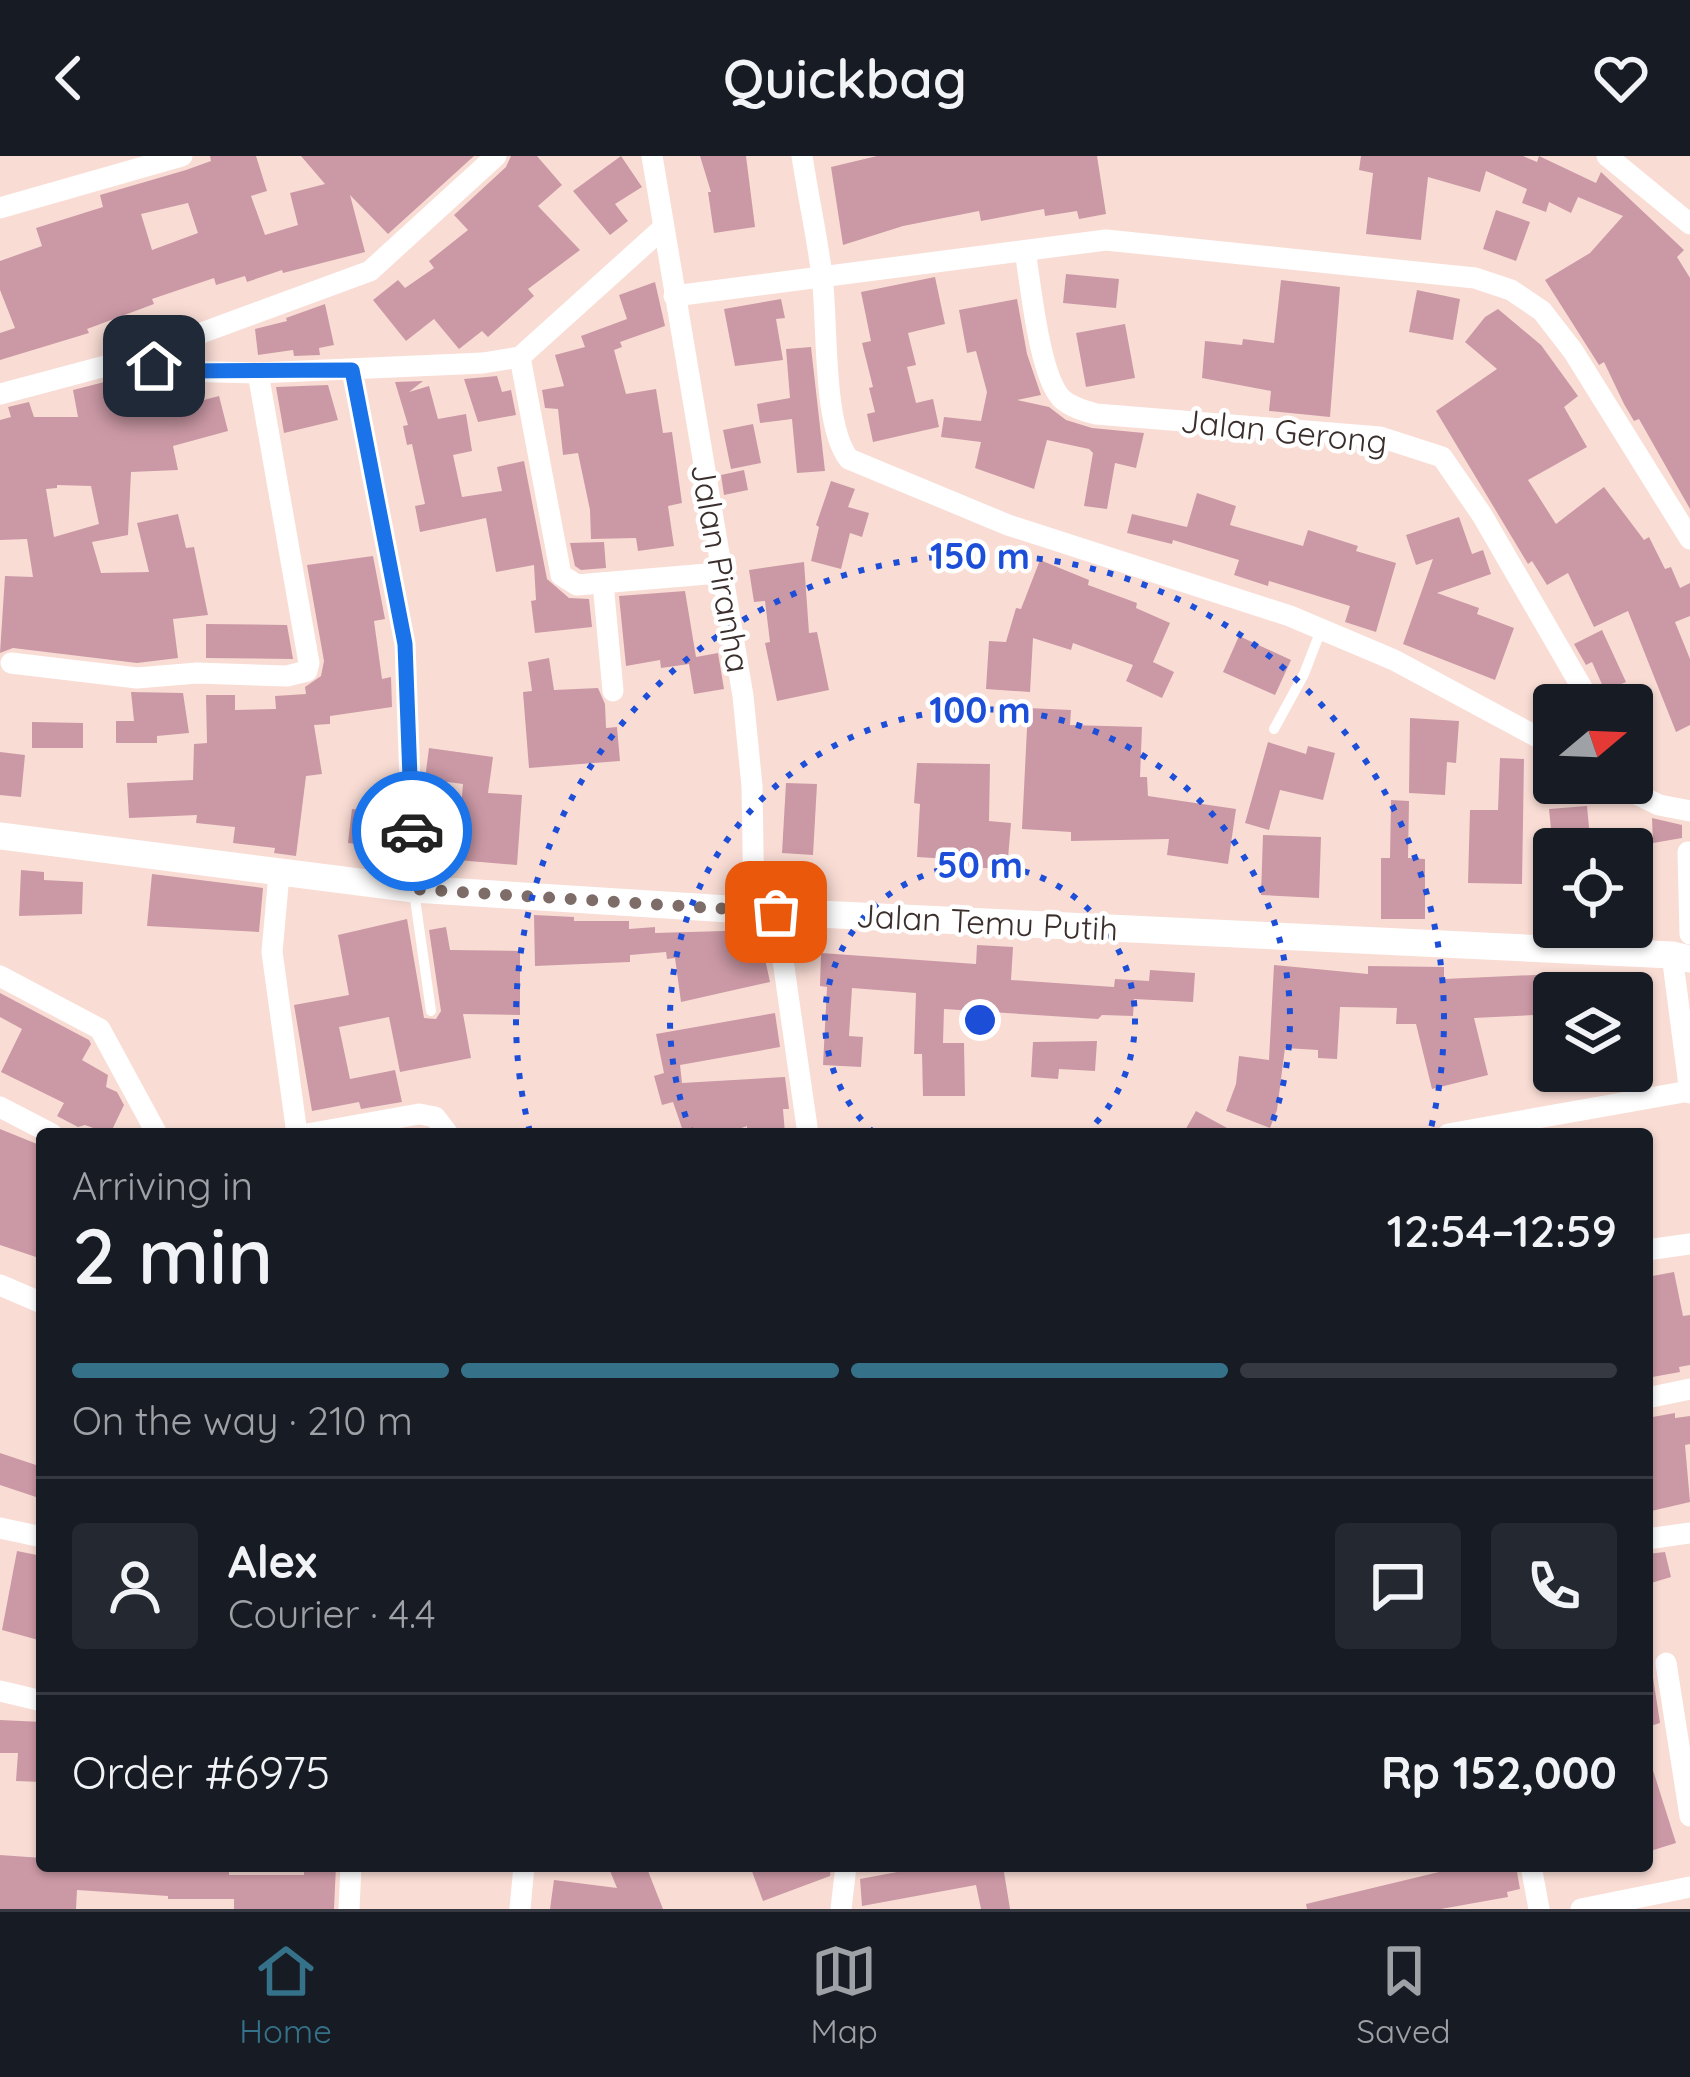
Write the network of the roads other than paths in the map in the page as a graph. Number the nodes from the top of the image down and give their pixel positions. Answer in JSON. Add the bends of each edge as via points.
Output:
{"nodes":[{"id":1,"x":182,"y":156,"type":"edge"},
{"id":2,"x":496,"y":156,"type":"edge"},
{"id":3,"x":652,"y":156,"type":"edge"},
{"id":4,"x":802,"y":156,"type":"edge"},
{"id":5,"x":1607,"y":156,"type":"edge"},
{"id":6,"x":125,"y":164,"type":"edge"},
{"id":7,"x":0,"y":184,"type":"edge"},
{"id":8,"x":3,"y":207,"type":"edge"},
{"id":9,"x":1690,"y":224,"type":"edge"},
{"id":10,"x":663,"y":228,"type":"junction"},
{"id":11,"x":1024,"y":251,"type":"junction"},
{"id":12,"x":822,"y":279,"type":"junction"},
{"id":13,"x":674,"y":296,"type":"junction"},
{"id":14,"x":520,"y":357,"type":"junction"},
{"id":15,"x":128,"y":360,"type":"junction"},
{"id":16,"x":352,"y":370,"type":"junction"},
{"id":17,"x":258,"y":373,"type":"junction"},
{"id":18,"x":0,"y":394,"type":"edge"},
{"id":19,"x":1690,"y":539,"type":"edge"},
{"id":20,"x":719,"y":573,"type":"junction"},
{"id":21,"x":603,"y":583,"type":"junction"},
{"id":22,"x":1321,"y":630,"type":"junction"},
{"id":23,"x":11,"y":663,"type":"dead end"},
{"id":24,"x":1580,"y":684,"type":"edge"},
{"id":25,"x":613,"y":691,"type":"dead end"},
{"id":26,"x":1274,"y":729,"type":"dead end"},
{"id":27,"x":1533,"y":735,"type":"edge"},
{"id":28,"x":1653,"y":803,"type":"edge"},
{"id":29,"x":1690,"y":811,"type":"edge"},
{"id":30,"x":0,"y":836,"type":"edge"},
{"id":31,"x":1688,"y":852,"type":"edge"},
{"id":32,"x":279,"y":874,"type":"junction"},
{"id":33,"x":413,"y":889,"type":"junction"},
{"id":34,"x":765,"y":911,"type":"junction"},
{"id":35,"x":1684,"y":949,"type":"edge"},
{"id":36,"x":0,"y":976,"type":"edge"},
{"id":37,"x":431,"y":1011,"type":"dead end"},
{"id":38,"x":1690,"y":1092,"type":"edge"},
{"id":39,"x":0,"y":1107,"type":"edge"},
{"id":40,"x":40,"y":1128,"type":"edge"},
{"id":41,"x":154,"y":1128,"type":"edge"},
{"id":42,"x":296,"y":1128,"type":"edge"},
{"id":43,"x":340,"y":1128,"type":"edge"},
{"id":44,"x":443,"y":1128,"type":"edge"},
{"id":45,"x":807,"y":1128,"type":"edge"},
{"id":46,"x":1483,"y":1128,"type":"edge"},
{"id":47,"x":1690,"y":1244,"type":"edge"},
{"id":48,"x":1653,"y":1249,"type":"edge"},
{"id":49,"x":0,"y":1285,"type":"edge"},
{"id":50,"x":36,"y":1300,"type":"edge"},
{"id":51,"x":1690,"y":1389,"type":"edge"},
{"id":52,"x":1653,"y":1397,"type":"edge"},
{"id":53,"x":0,"y":1528,"type":"edge"},
{"id":54,"x":1690,"y":1533,"type":"edge"},
{"id":55,"x":36,"y":1536,"type":"edge"},
{"id":56,"x":1653,"y":1538,"type":"edge"},
{"id":57,"x":1666,"y":1663,"type":"dead end"},
{"id":58,"x":0,"y":1691,"type":"edge"},
{"id":59,"x":36,"y":1700,"type":"edge"},
{"id":60,"x":1690,"y":1816,"type":"edge"},
{"id":61,"x":351,"y":1872,"type":"edge"},
{"id":62,"x":523,"y":1872,"type":"edge"},
{"id":63,"x":845,"y":1872,"type":"edge"},
{"id":64,"x":1532,"y":1872,"type":"edge"},
{"id":65,"x":1690,"y":1887,"type":"edge"},
{"id":66,"x":349,"y":1909,"type":"edge"},
{"id":67,"x":520,"y":1909,"type":"edge"},
{"id":68,"x":841,"y":1909,"type":"edge"},
{"id":69,"x":1539,"y":1909,"type":"edge"},
{"id":70,"x":1581,"y":1909,"type":"edge"}],
"edges":[{"from":1,"to":6,"type":"street"},
{"from":2,"to":15,"type":"street","via":[[370,271]]},
{"from":3,"to":10,"type":"street","name":"Jalan Piranha"},
{"from":4,"to":12,"type":"street"},
{"from":5,"to":9,"type":"street"},
{"from":6,"to":8,"type":"street"},
{"from":7,"to":8,"type":"street"},
{"from":10,"to":13,"type":"street","name":"Jalan Piranha"},
{"from":10,"to":14,"type":"street"},
{"from":11,"to":12,"type":"street"},
{"from":11,"to":19,"type":"street","via":[[1106,240],[1431,272],[1511,290],[1574,351]]},
{"from":11,"to":24,"type":"street","name":"Jalan Gerong","via":[[1043,357],[1061,398],[1078,409],[1380,437],[1442,457]]},
{"from":12,"to":13,"type":"street"},
{"from":12,"to":22,"type":"street","via":[[838,446],[848,459],[1007,525]]},
{"from":13,"to":20,"type":"street","name":"Jalan Piranha"},
{"from":14,"to":16,"type":"street"},
{"from":14,"to":21,"type":"street","via":[[556,562],[568,582]]},
{"from":15,"to":17,"type":"street"},
{"from":15,"to":18,"type":"street"},
{"from":16,"to":17,"type":"street"},
{"from":16,"to":33,"type":"street","via":[[405,644]]},
{"from":17,"to":23,"type":"street","via":[[307,671],[137,678]]},
{"from":20,"to":21,"type":"street"},
{"from":20,"to":34,"type":"street","name":"Jalan Piranha","via":[[746,719]]},
{"from":21,"to":25,"type":"street"},
{"from":22,"to":26,"type":"lane"},
{"from":22,"to":27,"type":"street"},
{"from":28,"to":29,"type":"street"},
{"from":30,"to":32,"type":"street","name":"Jalan Temu Putih"},
{"from":31,"to":35,"type":"street"},
{"from":32,"to":33,"type":"street","name":"Jalan Temu Putih"},
{"from":32,"to":42,"type":"street","via":[[272,952]]},
{"from":33,"to":34,"type":"street","name":"Jalan Temu Putih"},
{"from":33,"to":37,"type":"lane"},
{"from":34,"to":35,"type":"street","name":"Jalan Temu Putih"},
{"from":34,"to":45,"type":"street","name":"Jalan Piranha"},
{"from":35,"to":38,"type":"street"},
{"from":36,"to":41,"type":"street","via":[[100,1029]]},
{"from":38,"to":46,"type":"street"},
{"from":39,"to":40,"type":"street"},
{"from":43,"to":44,"type":"street","via":[[418,1114]]},
{"from":47,"to":48,"type":"street"},
{"from":49,"to":50,"type":"street"},
{"from":51,"to":52,"type":"street"},
{"from":53,"to":55,"type":"street"},
{"from":54,"to":56,"type":"street"},
{"from":57,"to":60,"type":"street"},
{"from":58,"to":59,"type":"street"},
{"from":61,"to":66,"type":"street"},
{"from":62,"to":67,"type":"street"},
{"from":63,"to":68,"type":"street"},
{"from":64,"to":69,"type":"street"},
{"from":65,"to":70,"type":"street"}]}
